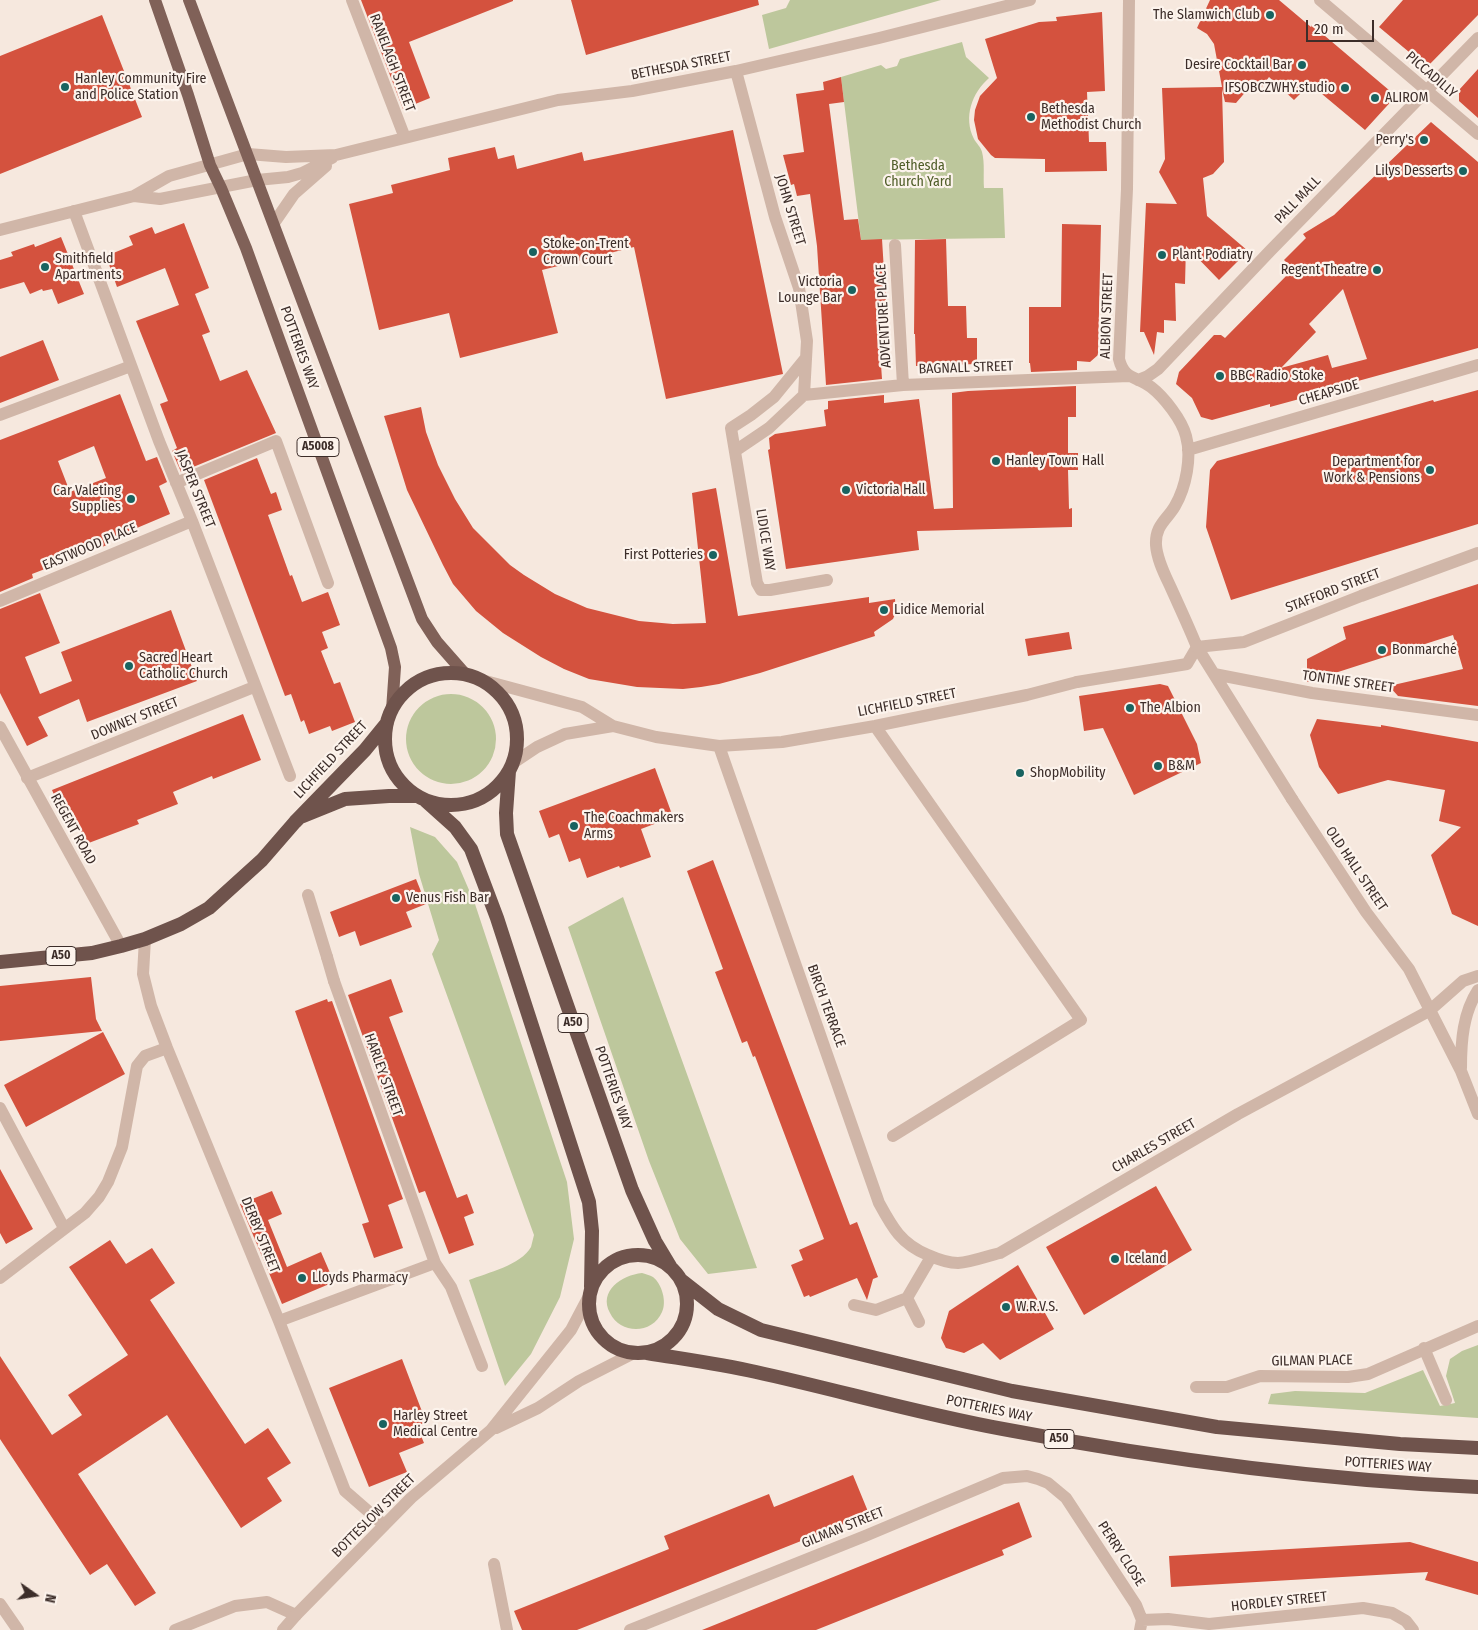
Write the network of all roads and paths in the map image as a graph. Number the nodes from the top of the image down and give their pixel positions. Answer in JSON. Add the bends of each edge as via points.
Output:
{"nodes":[{"id":1,"x":155,"y":0,"type":"edge"},
{"id":2,"x":189,"y":0,"type":"edge"},
{"id":3,"x":352,"y":0,"type":"edge"},
{"id":4,"x":1030,"y":0,"type":"edge"},
{"id":5,"x":1129,"y":0,"type":"edge"},
{"id":6,"x":1320,"y":0,"type":"edge"},
{"id":7,"x":1478,"y":38,"type":"edge"},
{"id":8,"x":736,"y":71,"type":"junction"},
{"id":9,"x":1426,"y":91,"type":"junction"},
{"id":10,"x":1478,"y":134,"type":"edge"},
{"id":11,"x":405,"y":138,"type":"junction"},
{"id":12,"x":248,"y":154,"type":"junction"},
{"id":13,"x":336,"y":155,"type":"junction"},
{"id":14,"x":210,"y":165,"type":"junction"},
{"id":15,"x":257,"y":180,"type":"junction"},
{"id":16,"x":221,"y":188,"type":"junction"},
{"id":17,"x":134,"y":196,"type":"junction"},
{"id":18,"x":74,"y":212,"type":"junction"},
{"id":19,"x":274,"y":222,"type":"junction"},
{"id":20,"x":0,"y":230,"type":"edge"},
{"id":21,"x":895,"y":244,"type":"dead end"},
{"id":22,"x":805,"y":360,"type":"junction"},
{"id":23,"x":131,"y":366,"type":"junction"},
{"id":24,"x":1478,"y":366,"type":"edge"},
{"id":25,"x":1134,"y":378,"type":"junction"},
{"id":26,"x":903,"y":385,"type":"junction"},
{"id":27,"x":804,"y":395,"type":"junction"},
{"id":28,"x":0,"y":415,"type":"edge"},
{"id":29,"x":1188,"y":450,"type":"junction"},
{"id":30,"x":735,"y":452,"type":"junction"},
{"id":31,"x":176,"y":483,"type":"junction"},
{"id":32,"x":192,"y":521,"type":"junction"},
{"id":33,"x":1478,"y":553,"type":"edge"},
{"id":34,"x":827,"y":580,"type":"dead end"},
{"id":35,"x":328,"y":583,"type":"dead end"},
{"id":36,"x":0,"y":601,"type":"edge"},
{"id":37,"x":1198,"y":647,"type":"junction"},
{"id":38,"x":1214,"y":674,"type":"junction"},
{"id":39,"x":472,"y":677,"type":"junction"},
{"id":40,"x":254,"y":687,"type":"junction"},
{"id":41,"x":1478,"y":715,"type":"edge"},
{"id":42,"x":390,"y":717,"type":"junction"},
{"id":43,"x":612,"y":726,"type":"junction"},
{"id":44,"x":875,"y":726,"type":"junction"},
{"id":45,"x":0,"y":727,"type":"edge"},
{"id":46,"x":719,"y":746,"type":"junction"},
{"id":47,"x":511,"y":767,"type":"junction"},
{"id":48,"x":290,"y":776,"type":"dead end"},
{"id":49,"x":27,"y":778,"type":"junction"},
{"id":50,"x":421,"y":798,"type":"junction"},
{"id":51,"x":299,"y":818,"type":"junction"},
{"id":52,"x":308,"y":895,"type":"dead end"},
{"id":53,"x":145,"y":939,"type":"junction"},
{"id":54,"x":121,"y":946,"type":"junction"},
{"id":55,"x":0,"y":962,"type":"edge"},
{"id":56,"x":1478,"y":976,"type":"edge"},
{"id":57,"x":1478,"y":990,"type":"edge"},
{"id":58,"x":1429,"y":1011,"type":"junction"},
{"id":59,"x":167,"y":1048,"type":"junction"},
{"id":60,"x":1461,"y":1071,"type":"junction"},
{"id":61,"x":0,"y":1108,"type":"edge"},
{"id":62,"x":1478,"y":1114,"type":"edge"},
{"id":63,"x":894,"y":1136,"type":"dead end"},
{"id":64,"x":64,"y":1228,"type":"junction"},
{"id":65,"x":931,"y":1257,"type":"junction"},
{"id":66,"x":435,"y":1263,"type":"junction"},
{"id":67,"x":670,"y":1266,"type":"junction"},
{"id":68,"x":0,"y":1278,"type":"edge"},
{"id":69,"x":681,"y":1280,"type":"junction"},
{"id":70,"x":590,"y":1290,"type":"junction"},
{"id":71,"x":907,"y":1298,"type":"junction"},
{"id":72,"x":854,"y":1305,"type":"dead end"},
{"id":73,"x":278,"y":1321,"type":"junction"},
{"id":74,"x":919,"y":1322,"type":"dead end"},
{"id":75,"x":1478,"y":1326,"type":"edge"},
{"id":76,"x":1424,"y":1348,"type":"junction"},
{"id":77,"x":641,"y":1353,"type":"junction"},
{"id":78,"x":482,"y":1366,"type":"dead end"},
{"id":79,"x":1196,"y":1387,"type":"dead end"},
{"id":80,"x":1446,"y":1400,"type":"dead end"},
{"id":81,"x":491,"y":1430,"type":"junction"},
{"id":82,"x":1478,"y":1448,"type":"edge"},
{"id":83,"x":1478,"y":1487,"type":"edge"},
{"id":84,"x":1066,"y":1498,"type":"joint"},
{"id":85,"x":384,"y":1525,"type":"junction"},
{"id":86,"x":494,"y":1564,"type":"dead end"},
{"id":87,"x":0,"y":1604,"type":"edge"},
{"id":88,"x":296,"y":1615,"type":"junction"},
{"id":89,"x":1141,"y":1625,"type":"edge"},
{"id":90,"x":18,"y":1630,"type":"edge"},
{"id":91,"x":175,"y":1630,"type":"edge"},
{"id":92,"x":283,"y":1630,"type":"edge"},
{"id":93,"x":507,"y":1630,"type":"edge"},
{"id":94,"x":630,"y":1630,"type":"edge"},
{"id":95,"x":1413,"y":1630,"type":"edge"}],
"edges":[{"from":1,"to":14,"type":"main road","name":"POTTERIES WAY","number":"A5008"},
{"from":2,"to":12,"type":"main road","name":"POTTERIES WAY","number":"A5008"},
{"from":3,"to":11,"type":"street","name":"RANELAGH STREET"},
{"from":4,"to":8,"type":"street","name":"BETHESDA STREET"},
{"from":5,"to":25,"type":"street","name":"ALBION STREET","via":[[1128,189],[1119,359],[1121,368]]},
{"from":6,"to":9,"type":"street","name":"PICCADILLY"},
{"from":7,"to":9,"type":"street","name":"PALL MALL"},
{"from":8,"to":11,"type":"street","name":"BETHESDA STREET","via":[[632,91],[558,100]]},
{"from":8,"to":22,"type":"street","name":"JOHN STREET","via":[[775,217],[799,288],[807,342]]},
{"from":9,"to":10,"type":"street","name":"PICCADILLY"},
{"from":9,"to":25,"type":"street","name":"PALL MALL","via":[[1158,369],[1148,376]]},
{"from":11,"to":13,"type":"street","name":"BETHESDA STREET"},
{"from":12,"to":13,"type":"street","name":"BETHESDA STREET","via":[[286,157]]},
{"from":12,"to":14,"type":"street"},
{"from":12,"to":15,"type":"main road","name":"POTTERIES WAY","number":"A5008"},
{"from":13,"to":15,"type":"street","name":"BETHESDA STREET","via":[[302,173]]},
{"from":13,"to":19,"type":"street","name":"BETHESDA STREET","via":[[294,194]]},
{"from":14,"to":16,"type":"main road","name":"POTTERIES WAY","number":"A5008"},
{"from":14,"to":17,"type":"street","via":[[169,176]]},
{"from":15,"to":16,"type":"street","name":"BETHESDA STREET"},
{"from":15,"to":19,"type":"main road","name":"POTTERIES WAY","number":"A5008"},
{"from":16,"to":17,"type":"street","name":"BETHESDA STREET","via":[[160,199]]},
{"from":16,"to":42,"type":"main road","name":"POTTERIES WAY","number":"A5008","via":[[391,648],[395,668]]},
{"from":17,"to":18,"type":"street"},
{"from":18,"to":20,"type":"street"},
{"from":18,"to":23,"type":"street","name":"JASPER STREET"},
{"from":19,"to":39,"type":"main road","name":"POTTERIES WAY","number":"A5008","via":[[422,619],[437,642]]},
{"from":21,"to":26,"type":"street","name":"ADVENTURE PLACE"},
{"from":22,"to":27,"type":"street","name":"JOHN STREET"},
{"from":22,"to":30,"type":"street","name":"LIDICE WAY","via":[[774,397],[731,428]]},
{"from":23,"to":28,"type":"street"},
{"from":23,"to":31,"type":"street","name":"JASPER STREET"},
{"from":24,"to":29,"type":"street","name":"CHEAPSIDE"},
{"from":25,"to":26,"type":"street","name":"BAGNALL STREET"},
{"from":25,"to":29,"type":"street","via":[[1164,398],[1186,435]]},
{"from":26,"to":27,"type":"street","name":"BAGNALL STREET"},
{"from":27,"to":30,"type":"street","via":[[769,428]]},
{"from":29,"to":37,"type":"street","via":[[1182,493],[1163,520],[1156,545],[1160,562]]},
{"from":30,"to":34,"type":"street","name":"LIDICE WAY","via":[[757,583],[761,590]]},
{"from":31,"to":32,"type":"street","name":"JASPER STREET"},
{"from":31,"to":35,"type":"street","via":[[276,441]]},
{"from":32,"to":36,"type":"street","name":"EASTWOOD PLACE"},
{"from":32,"to":40,"type":"street","name":"JASPER STREET"},
{"from":33,"to":37,"type":"street","name":"STAFFORD STREET","via":[[1244,642]]},
{"from":37,"to":38,"type":"street","name":"OLD HALL STREET"},
{"from":37,"to":44,"type":"street","name":"LICHFIELD STREET","via":[[1187,664],[1077,682]]},
{"from":38,"to":41,"type":"street","name":"TONTINE STREET","via":[[1312,692]]},
{"from":38,"to":58,"type":"street","name":"OLD HALL STREET","via":[[1366,912],[1409,970]]},
{"from":39,"to":42,"type":"highway","via":[[441,674],[424,679],[403,694]]},
{"from":39,"to":43,"type":"street","name":"LICHFIELD STREET","via":[[582,707]]},
{"from":39,"to":47,"type":"highway","via":[[499,693],[512,715],[518,737]]},
{"from":40,"to":48,"type":"street","name":"JASPER STREET"},
{"from":40,"to":49,"type":"street","name":"DOWNEY STREET"},
{"from":42,"to":50,"type":"highway","via":[[385,745],[391,766],[402,784]]},
{"from":42,"to":51,"type":"highway","name":"LICHFIELD STREET","number":"A50","via":[[365,750]]},
{"from":43,"to":46,"type":"street","name":"LICHFIELD STREET","via":[[656,737]]},
{"from":43,"to":47,"type":"street","name":"LICHFIELD STREET","via":[[565,734],[537,747]]},
{"from":44,"to":46,"type":"street","name":"LICHFIELD STREET","via":[[782,742]]},
{"from":44,"to":63,"type":"street","via":[[1081,1020]]},
{"from":45,"to":49,"type":"street","name":"REGENT ROAD"},
{"from":46,"to":65,"type":"street","name":"BIRCH TERRACE","via":[[878,1203],[898,1234],[915,1250]]},
{"from":47,"to":50,"type":"highway","via":[[495,789],[472,802],[450,806]]},
{"from":47,"to":67,"type":"highway","name":"POTTERIES WAY","number":"A50","via":[[507,834],[632,1190],[654,1241]]},
{"from":49,"to":54,"type":"street","name":"REGENT ROAD"},
{"from":50,"to":51,"type":"highway","name":"LICHFIELD STREET","number":"A50","via":[[389,796],[345,800]]},
{"from":50,"to":70,"type":"highway","via":[[456,827],[471,849],[497,918],[589,1202],[592,1230]]},
{"from":51,"to":53,"type":"highway","name":"LICHFIELD STREET","number":"A50","via":[[262,860],[210,908]]},
{"from":52,"to":66,"type":"street","name":"HARLEY STREET","via":[[334,982]]},
{"from":53,"to":54,"type":"highway","name":"LICHFIELD STREET","number":"A50"},
{"from":53,"to":59,"type":"street","name":"DERBY STREET","via":[[143,974]]},
{"from":54,"to":55,"type":"highway","name":"LICHFIELD STREET","number":"A50","via":[[92,953]]},
{"from":56,"to":58,"type":"street","name":"CHARLES STREET","via":[[1464,981]]},
{"from":57,"to":60,"type":"street","via":[[1467,1014],[1461,1040]]},
{"from":58,"to":60,"type":"street","name":"OLD HALL STREET"},
{"from":58,"to":65,"type":"street","name":"CHARLES STREET","via":[[1238,1114],[1000,1253],[959,1263]]},
{"from":59,"to":64,"type":"street","via":[[145,1056],[137,1066],[122,1147],[108,1182],[84,1213]]},
{"from":59,"to":73,"type":"street","name":"DERBY STREET"},
{"from":60,"to":62,"type":"street","name":"OLD HALL STREET"},
{"from":61,"to":64,"type":"street"},
{"from":64,"to":68,"type":"street"},
{"from":65,"to":71,"type":"street"},
{"from":66,"to":73,"type":"street"},
{"from":66,"to":78,"type":"street","name":"HARLEY STREET","via":[[451,1287]]},
{"from":67,"to":69,"type":"highway"},
{"from":67,"to":70,"type":"highway","via":[[655,1258],[636,1255],[620,1258],[600,1272]]},
{"from":69,"to":77,"type":"highway","via":[[686,1294],[684,1324],[663,1347]]},
{"from":69,"to":82,"type":"highway","name":"POTTERIES WAY","via":[[718,1309],[761,1330],[1012,1391],[1217,1428],[1390,1444]]},
{"from":70,"to":77,"type":"highway","via":[[590,1317],[597,1333],[611,1346],[627,1353]]},
{"from":70,"to":81,"type":"street","name":"BOTTESLOW STREET","via":[[571,1330]]},
{"from":71,"to":72,"type":"street","via":[[876,1310]]},
{"from":71,"to":74,"type":"street"},
{"from":73,"to":85,"type":"street","name":"DERBY STREET","via":[[345,1492]]},
{"from":75,"to":76,"type":"street","name":"GILMAN PLACE"},
{"from":76,"to":79,"type":"street","name":"GILMAN PLACE","via":[[1368,1374],[1348,1377],[1260,1376],[1228,1387]]},
{"from":76,"to":80,"type":"street"},
{"from":77,"to":81,"type":"street","name":"BOTTESLOW STREET","via":[[579,1381],[538,1408]]},
{"from":77,"to":83,"type":"highway","name":"POTTERIES WAY","number":"A50","via":[[756,1372],[1002,1429],[1147,1454],[1261,1470],[1394,1483]]},
{"from":81,"to":85,"type":"street","name":"BOTTESLOW STREET"},
{"from":84,"to":89,"type":"street","name":"PERRY CLOSE","via":[[1136,1605]]},
{"from":84,"to":94,"type":"street","name":"GILMAN STREET","via":[[1038,1479],[1002,1478]]},
{"from":85,"to":88,"type":"street","name":"BOTTESLOW STREET"},
{"from":86,"to":93,"type":"street"},
{"from":87,"to":90,"type":"street"},
{"from":88,"to":91,"type":"street","via":[[267,1602],[235,1606]]},
{"from":88,"to":92,"type":"street","name":"BOTTESLOW STREET"},
{"from":89,"to":95,"type":"street","name":"HORDLEY STREET","via":[[1168,1619],[1209,1624],[1363,1608],[1392,1613],[1406,1621]]}]}
